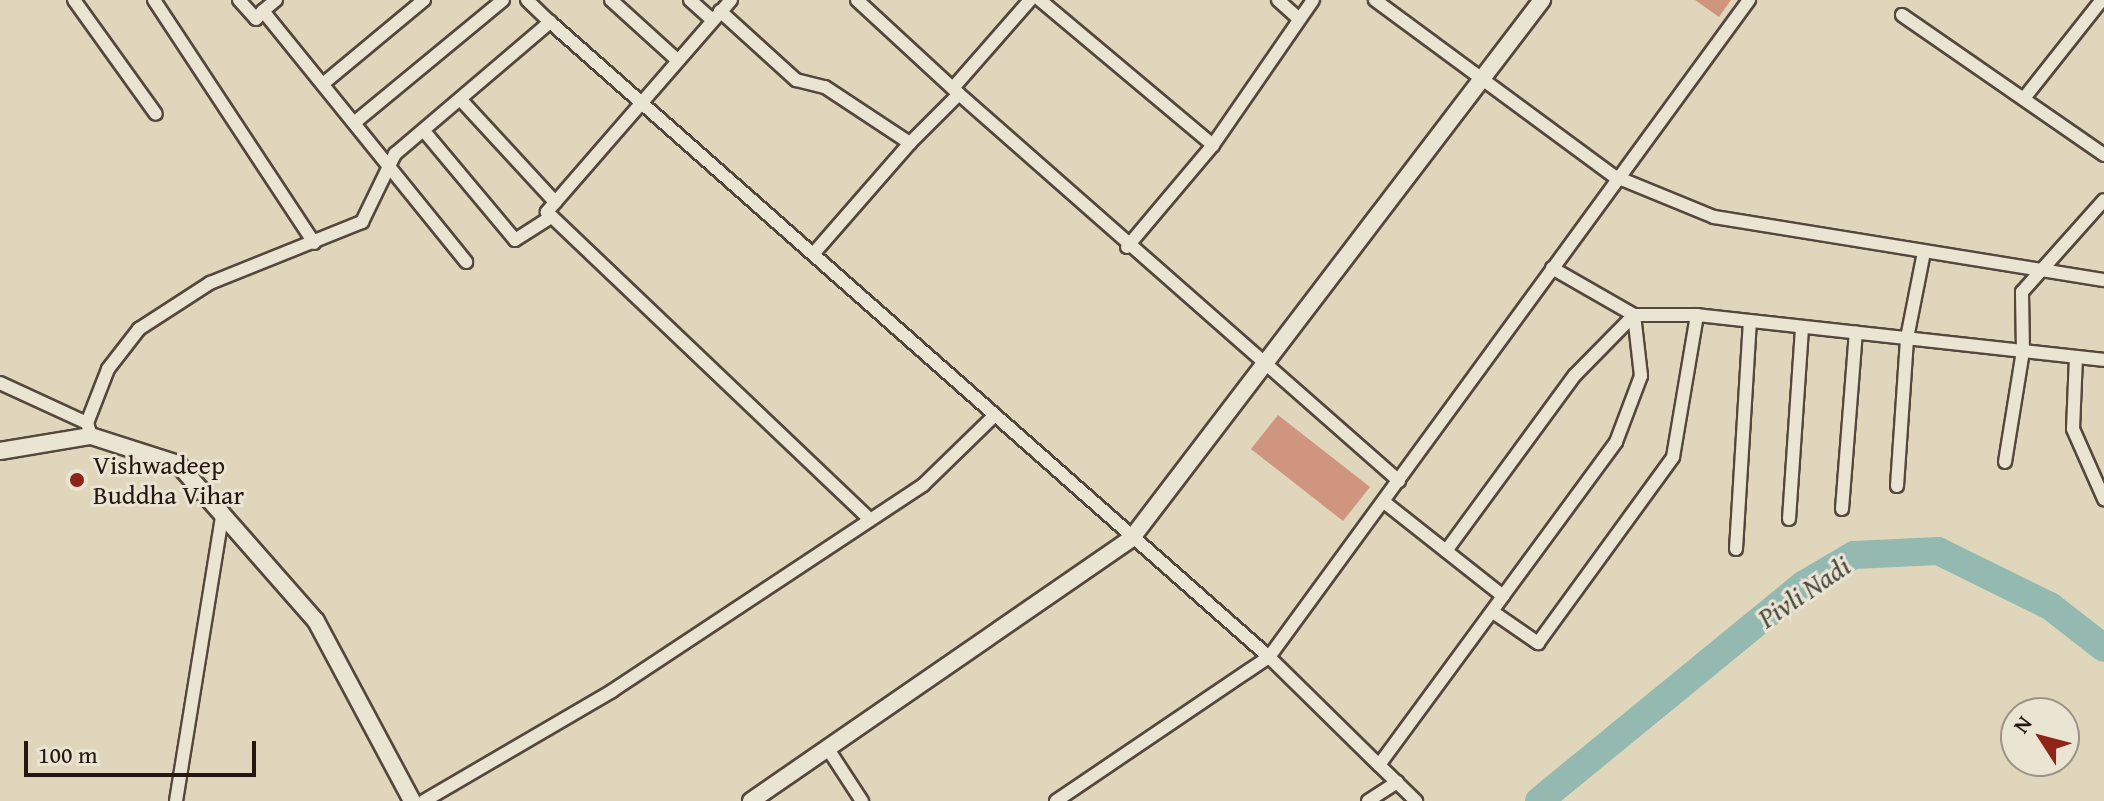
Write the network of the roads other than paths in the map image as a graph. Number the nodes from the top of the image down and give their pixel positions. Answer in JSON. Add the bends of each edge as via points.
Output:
{"nodes":[{"id":1,"x":74,"y":0,"type":"edge"},
{"id":2,"x":154,"y":0,"type":"edge"},
{"id":3,"x":239,"y":0,"type":"edge"},
{"id":4,"x":276,"y":0,"type":"edge"},
{"id":5,"x":424,"y":0,"type":"edge"},
{"id":6,"x":503,"y":0,"type":"edge"},
{"id":7,"x":527,"y":0,"type":"edge"},
{"id":8,"x":611,"y":0,"type":"edge"},
{"id":9,"x":690,"y":0,"type":"edge"},
{"id":10,"x":731,"y":0,"type":"edge"},
{"id":11,"x":857,"y":0,"type":"edge"},
{"id":12,"x":1030,"y":0,"type":"edge"},
{"id":13,"x":1040,"y":0,"type":"edge"},
{"id":14,"x":1278,"y":0,"type":"edge"},
{"id":15,"x":1313,"y":0,"type":"edge"},
{"id":16,"x":1375,"y":0,"type":"edge"},
{"id":17,"x":1542,"y":0,"type":"edge"},
{"id":18,"x":1749,"y":0,"type":"edge"},
{"id":19,"x":2102,"y":0,"type":"edge"},
{"id":20,"x":263,"y":11,"type":"junction"},
{"id":21,"x":716,"y":15,"type":"junction"},
{"id":22,"x":1902,"y":15,"type":"dead end"},
{"id":23,"x":1299,"y":19,"type":"junction"},
{"id":24,"x":550,"y":22,"type":"junction"},
{"id":25,"x":675,"y":58,"type":"junction"},
{"id":26,"x":1483,"y":82,"type":"junction"},
{"id":27,"x":324,"y":83,"type":"junction"},
{"id":28,"x":956,"y":91,"type":"junction"},
{"id":29,"x":2025,"y":97,"type":"junction"},
{"id":30,"x":461,"y":100,"type":"junction"},
{"id":31,"x":638,"y":100,"type":"junction"},
{"id":32,"x":156,"y":114,"type":"dead end"},
{"id":33,"x":354,"y":123,"type":"junction"},
{"id":34,"x":424,"y":131,"type":"junction"},
{"id":35,"x":910,"y":143,"type":"junction"},
{"id":36,"x":1213,"y":145,"type":"junction"},
{"id":37,"x":2104,"y":155,"type":"edge"},
{"id":38,"x":389,"y":163,"type":"junction"},
{"id":39,"x":1614,"y":176,"type":"junction"},
{"id":40,"x":2104,"y":200,"type":"edge"},
{"id":41,"x":555,"y":202,"type":"junction"},
{"id":42,"x":551,"y":217,"type":"junction"},
{"id":43,"x":314,"y":243,"type":"junction"},
{"id":44,"x":1127,"y":247,"type":"junction"},
{"id":45,"x":1924,"y":252,"type":"junction"},
{"id":46,"x":813,"y":254,"type":"junction"},
{"id":47,"x":466,"y":262,"type":"dead end"},
{"id":48,"x":1552,"y":268,"type":"junction"},
{"id":49,"x":2040,"y":271,"type":"junction"},
{"id":50,"x":2104,"y":280,"type":"edge"},
{"id":51,"x":1634,"y":315,"type":"junction"},
{"id":52,"x":1697,"y":315,"type":"junction"},
{"id":53,"x":1750,"y":321,"type":"junction"},
{"id":54,"x":1802,"y":327,"type":"junction"},
{"id":55,"x":1856,"y":333,"type":"junction"},
{"id":56,"x":1907,"y":338,"type":"junction"},
{"id":57,"x":2023,"y":351,"type":"junction"},
{"id":58,"x":2076,"y":357,"type":"junction"},
{"id":59,"x":2104,"y":360,"type":"edge"},
{"id":60,"x":1266,"y":371,"type":"junction"},
{"id":61,"x":0,"y":383,"type":"edge"},
{"id":62,"x":993,"y":417,"type":"junction"},
{"id":63,"x":89,"y":429,"type":"junction"},
{"id":64,"x":0,"y":451,"type":"edge"},
{"id":65,"x":2005,"y":462,"type":"dead end"},
{"id":66,"x":1399,"y":481,"type":"junction"},
{"id":67,"x":1897,"y":486,"type":"dead end"},
{"id":68,"x":2104,"y":499,"type":"edge"},
{"id":69,"x":1384,"y":502,"type":"junction"},
{"id":70,"x":1842,"y":509,"type":"dead end"},
{"id":71,"x":223,"y":512,"type":"junction"},
{"id":72,"x":1789,"y":519,"type":"dead end"},
{"id":73,"x":870,"y":520,"type":"junction"},
{"id":74,"x":1131,"y":539,"type":"junction"},
{"id":75,"x":1736,"y":549,"type":"dead end"},
{"id":76,"x":1446,"y":551,"type":"junction"},
{"id":77,"x":1503,"y":596,"type":"junction"},
{"id":78,"x":1493,"y":612,"type":"junction"},
{"id":79,"x":1269,"y":657,"type":"junction"},
{"id":80,"x":830,"y":752,"type":"junction"},
{"id":81,"x":1379,"y":765,"type":"junction"},
{"id":82,"x":1397,"y":782,"type":"junction"},
{"id":83,"x":176,"y":801,"type":"edge"},
{"id":84,"x":412,"y":801,"type":"edge"},
{"id":85,"x":424,"y":801,"type":"edge"},
{"id":86,"x":751,"y":801,"type":"edge"},
{"id":87,"x":862,"y":801,"type":"edge"},
{"id":88,"x":1056,"y":801,"type":"edge"},
{"id":89,"x":1368,"y":801,"type":"edge"},
{"id":90,"x":1416,"y":801,"type":"edge"}],
"edges":[{"from":1,"to":32,"type":"street"},
{"from":2,"to":43,"type":"street"},
{"from":3,"to":20,"type":"street","via":[[256,19]]},
{"from":4,"to":20,"type":"street"},
{"from":5,"to":27,"type":"street"},
{"from":6,"to":33,"type":"street"},
{"from":7,"to":24,"type":"street"},
{"from":8,"to":25,"type":"street"},
{"from":9,"to":21,"type":"street"},
{"from":10,"to":21,"type":"street"},
{"from":11,"to":28,"type":"street"},
{"from":12,"to":28,"type":"street"},
{"from":13,"to":36,"type":"street"},
{"from":14,"to":23,"type":"street"},
{"from":15,"to":23,"type":"street"},
{"from":16,"to":26,"type":"street"},
{"from":17,"to":26,"type":"street"},
{"from":18,"to":39,"type":"street"},
{"from":19,"to":29,"type":"street"},
{"from":20,"to":27,"type":"street"},
{"from":21,"to":25,"type":"street"},
{"from":21,"to":35,"type":"street","via":[[796,80],[825,87]]},
{"from":22,"to":29,"type":"street"},
{"from":23,"to":36,"type":"street"},
{"from":24,"to":30,"type":"street"},
{"from":24,"to":31,"type":"street"},
{"from":25,"to":31,"type":"street"},
{"from":26,"to":39,"type":"street"},
{"from":26,"to":60,"type":"street"},
{"from":27,"to":33,"type":"street"},
{"from":28,"to":35,"type":"street"},
{"from":28,"to":44,"type":"street"},
{"from":29,"to":37,"type":"street"},
{"from":30,"to":34,"type":"street"},
{"from":30,"to":41,"type":"street"},
{"from":31,"to":41,"type":"street"},
{"from":31,"to":46,"type":"street"},
{"from":33,"to":38,"type":"street"},
{"from":34,"to":38,"type":"street"},
{"from":34,"to":42,"type":"street","via":[[515,240]]},
{"from":35,"to":46,"type":"street"},
{"from":36,"to":44,"type":"street"},
{"from":38,"to":43,"type":"street","via":[[387,182],[362,222]]},
{"from":38,"to":47,"type":"street"},
{"from":39,"to":45,"type":"street","via":[[1714,217]]},
{"from":39,"to":48,"type":"street"},
{"from":40,"to":49,"type":"street"},
{"from":41,"to":42,"type":"street"},
{"from":42,"to":73,"type":"street"},
{"from":43,"to":63,"type":"street","via":[[210,283],[139,329],[108,369]]},
{"from":44,"to":60,"type":"street"},
{"from":45,"to":49,"type":"street"},
{"from":45,"to":56,"type":"street"},
{"from":46,"to":62,"type":"street"},
{"from":48,"to":51,"type":"street"},
{"from":48,"to":66,"type":"street"},
{"from":49,"to":50,"type":"street"},
{"from":49,"to":57,"type":"street","via":[[2022,292]]},
{"from":51,"to":52,"type":"street"},
{"from":51,"to":76,"type":"street","via":[[1575,375]]},
{"from":51,"to":77,"type":"street","via":[[1641,376],[1616,442]]},
{"from":52,"to":53,"type":"street"},
{"from":52,"to":78,"type":"street","via":[[1673,457],[1538,643]]},
{"from":53,"to":54,"type":"street"},
{"from":53,"to":75,"type":"street"},
{"from":54,"to":55,"type":"street"},
{"from":54,"to":72,"type":"street"},
{"from":55,"to":56,"type":"street"},
{"from":55,"to":70,"type":"street"},
{"from":56,"to":57,"type":"street"},
{"from":56,"to":67,"type":"street"},
{"from":57,"to":58,"type":"street"},
{"from":57,"to":65,"type":"street"},
{"from":58,"to":59,"type":"street"},
{"from":58,"to":68,"type":"street","via":[[2073,429]]},
{"from":60,"to":66,"type":"street"},
{"from":60,"to":74,"type":"street"},
{"from":61,"to":63,"type":"street"},
{"from":62,"to":73,"type":"street","via":[[923,485]]},
{"from":62,"to":74,"type":"street"},
{"from":63,"to":64,"type":"street"},
{"from":63,"to":71,"type":"street","via":[[178,464]]},
{"from":66,"to":69,"type":"street"},
{"from":69,"to":76,"type":"street"},
{"from":69,"to":79,"type":"street"},
{"from":71,"to":83,"type":"street"},
{"from":71,"to":84,"type":"street","via":[[316,621]]},
{"from":73,"to":85,"type":"street","via":[[612,691]]},
{"from":74,"to":79,"type":"street"},
{"from":74,"to":80,"type":"street"},
{"from":76,"to":77,"type":"street"},
{"from":77,"to":78,"type":"street"},
{"from":78,"to":81,"type":"street"},
{"from":79,"to":81,"type":"street"},
{"from":79,"to":88,"type":"street"},
{"from":80,"to":86,"type":"street"},
{"from":80,"to":87,"type":"street"},
{"from":81,"to":82,"type":"street"},
{"from":82,"to":89,"type":"street"},
{"from":82,"to":90,"type":"street"}]}
